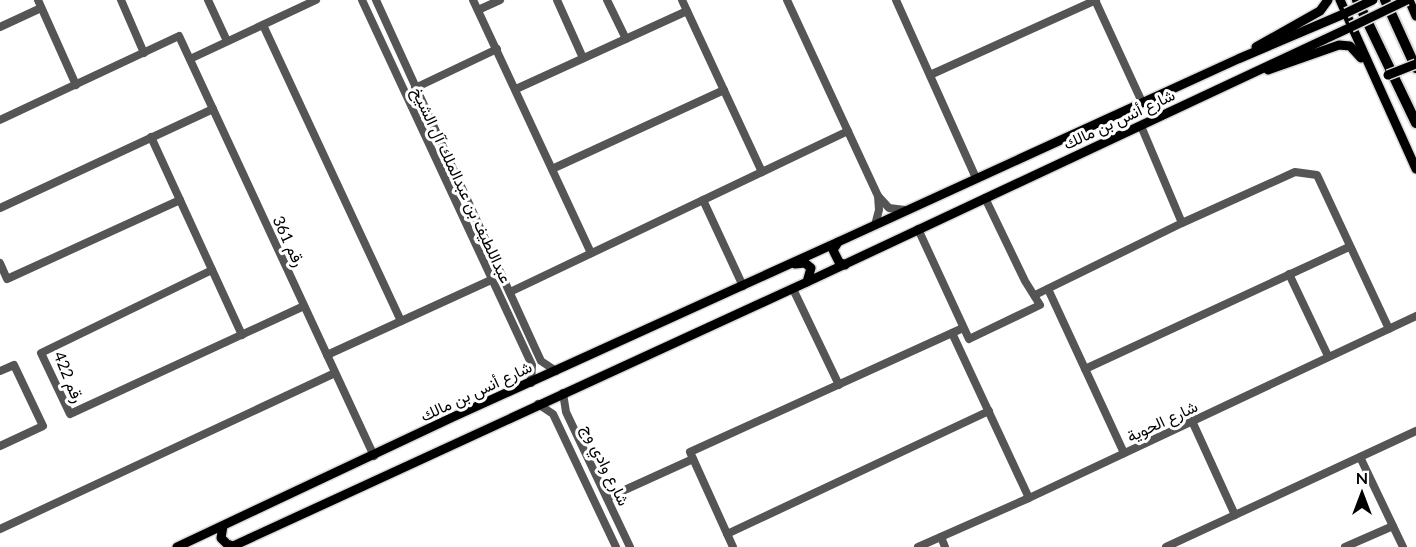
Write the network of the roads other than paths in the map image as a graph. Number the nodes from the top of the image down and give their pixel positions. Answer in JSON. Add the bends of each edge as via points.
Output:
{"nodes":[{"id":1,"x":121,"y":0,"type":"edge"},
{"id":2,"x":208,"y":0,"type":"edge"},
{"id":3,"x":316,"y":0,"type":"edge"},
{"id":4,"x":362,"y":0,"type":"edge"},
{"id":5,"x":376,"y":0,"type":"edge"},
{"id":6,"x":473,"y":0,"type":"edge"},
{"id":7,"x":500,"y":0,"type":"edge"},
{"id":8,"x":557,"y":0,"type":"edge"},
{"id":9,"x":607,"y":0,"type":"edge"},
{"id":10,"x":682,"y":0,"type":"edge"},
{"id":11,"x":788,"y":0,"type":"edge"},
{"id":12,"x":896,"y":0,"type":"edge"},
{"id":13,"x":1095,"y":0,"type":"edge"},
{"id":14,"x":1328,"y":0,"type":"edge"},
{"id":15,"x":1340,"y":0,"type":"edge"},
{"id":16,"x":1357,"y":0,"type":"edge"},
{"id":17,"x":1373,"y":0,"type":"edge"},
{"id":18,"x":1385,"y":0,"type":"edge"},
{"id":19,"x":1408,"y":0,"type":"edge"},
{"id":20,"x":40,"y":4,"type":"edge"},
{"id":21,"x":478,"y":10,"type":"junction"},
{"id":22,"x":687,"y":11,"type":"junction"},
{"id":23,"x":1346,"y":13,"type":"junction"},
{"id":24,"x":1416,"y":16,"type":"edge"},
{"id":25,"x":263,"y":25,"type":"junction"},
{"id":26,"x":0,"y":27,"type":"edge"},
{"id":27,"x":1351,"y":27,"type":"junction"},
{"id":28,"x":626,"y":39,"type":"junction"},
{"id":29,"x":227,"y":42,"type":"junction"},
{"id":30,"x":497,"y":49,"type":"junction"},
{"id":31,"x":144,"y":53,"type":"junction"},
{"id":32,"x":583,"y":58,"type":"junction"},
{"id":33,"x":189,"y":59,"type":"junction"},
{"id":34,"x":1238,"y":59,"type":"junction"},
{"id":35,"x":1416,"y":66,"type":"edge"},
{"id":36,"x":1369,"y":67,"type":"junction"},
{"id":37,"x":930,"y":75,"type":"junction"},
{"id":38,"x":1245,"y":76,"type":"junction"},
{"id":39,"x":76,"y":85,"type":"junction"},
{"id":40,"x":415,"y":88,"type":"junction"},
{"id":41,"x":516,"y":89,"type":"junction"},
{"id":42,"x":724,"y":90,"type":"junction"},
{"id":43,"x":1383,"y":100,"type":"junction"},
{"id":44,"x":1142,"y":102,"type":"junction"},
{"id":45,"x":213,"y":109,"type":"junction"},
{"id":46,"x":0,"y":120,"type":"edge"},
{"id":47,"x":1416,"y":123,"type":"edge"},
{"id":48,"x":1141,"y":126,"type":"junction"},
{"id":49,"x":848,"y":131,"type":"junction"},
{"id":50,"x":151,"y":137,"type":"junction"},
{"id":51,"x":552,"y":169,"type":"junction"},
{"id":52,"x":1416,"y":169,"type":"edge"},
{"id":53,"x":762,"y":172,"type":"junction"},
{"id":54,"x":976,"y":178,"type":"junction"},
{"id":55,"x":878,"y":196,"type":"junction"},
{"id":56,"x":985,"y":198,"type":"junction"},
{"id":57,"x":180,"y":200,"type":"junction"},
{"id":58,"x":703,"y":200,"type":"junction"},
{"id":59,"x":0,"y":208,"type":"edge"},
{"id":60,"x":905,"y":210,"type":"junction"},
{"id":61,"x":1182,"y":222,"type":"junction"},
{"id":62,"x":875,"y":225,"type":"junction"},
{"id":63,"x":918,"y":229,"type":"junction"},
{"id":64,"x":838,"y":242,"type":"junction"},
{"id":65,"x":1349,"y":247,"type":"junction"},
{"id":66,"x":591,"y":253,"type":"junction"},
{"id":67,"x":493,"y":256,"type":"junction"},
{"id":68,"x":483,"y":261,"type":"junction"},
{"id":69,"x":0,"y":263,"type":"edge"},
{"id":70,"x":789,"y":264,"type":"junction"},
{"id":71,"x":844,"y":265,"type":"junction"},
{"id":72,"x":212,"y":270,"type":"junction"},
{"id":73,"x":1289,"y":274,"type":"junction"},
{"id":74,"x":491,"y":280,"type":"junction"},
{"id":75,"x":807,"y":282,"type":"junction"},
{"id":76,"x":743,"y":286,"type":"junction"},
{"id":77,"x":793,"y":289,"type":"junction"},
{"id":78,"x":1048,"y":289,"type":"junction"},
{"id":79,"x":510,"y":292,"type":"junction"},
{"id":80,"x":1035,"y":296,"type":"junction"},
{"id":81,"x":304,"y":306,"type":"junction"},
{"id":82,"x":1416,"y":316,"type":"edge"},
{"id":83,"x":401,"y":321,"type":"junction"},
{"id":84,"x":963,"y":328,"type":"junction"},
{"id":85,"x":1389,"y":329,"type":"junction"},
{"id":86,"x":952,"y":333,"type":"junction"},
{"id":87,"x":242,"y":335,"type":"junction"},
{"id":88,"x":533,"y":343,"type":"junction"},
{"id":89,"x":523,"y":347,"type":"junction"},
{"id":90,"x":327,"y":355,"type":"junction"},
{"id":91,"x":1328,"y":356,"type":"junction"},
{"id":92,"x":1085,"y":369,"type":"junction"},
{"id":93,"x":0,"y":371,"type":"edge"},
{"id":94,"x":556,"y":371,"type":"junction"},
{"id":95,"x":335,"y":373,"type":"junction"},
{"id":96,"x":531,"y":382,"type":"junction"},
{"id":97,"x":839,"y":386,"type":"junction"},
{"id":98,"x":563,"y":393,"type":"junction"},
{"id":99,"x":538,"y":404,"type":"junction"},
{"id":100,"x":989,"y":411,"type":"junction"},
{"id":101,"x":1192,"y":421,"type":"junction"},
{"id":102,"x":570,"y":423,"type":"junction"},
{"id":103,"x":560,"y":428,"type":"junction"},
{"id":104,"x":1416,"y":431,"type":"edge"},
{"id":105,"x":0,"y":446,"type":"edge"},
{"id":106,"x":1124,"y":453,"type":"junction"},
{"id":107,"x":374,"y":456,"type":"junction"},
{"id":108,"x":1360,"y":457,"type":"junction"},
{"id":109,"x":693,"y":459,"type":"junction"},
{"id":110,"x":607,"y":498,"type":"junction"},
{"id":111,"x":1029,"y":498,"type":"junction"},
{"id":112,"x":1235,"y":515,"type":"junction"},
{"id":113,"x":223,"y":526,"type":"junction"},
{"id":114,"x":1393,"y":526,"type":"junction"},
{"id":115,"x":0,"y":530,"type":"edge"},
{"id":116,"x":727,"y":534,"type":"junction"},
{"id":117,"x":941,"y":537,"type":"junction"},
{"id":118,"x":177,"y":547,"type":"edge"},
{"id":119,"x":232,"y":547,"type":"edge"},
{"id":120,"x":616,"y":547,"type":"edge"},
{"id":121,"x":630,"y":547,"type":"edge"},
{"id":122,"x":733,"y":547,"type":"edge"},
{"id":123,"x":918,"y":547,"type":"edge"},
{"id":124,"x":945,"y":547,"type":"edge"},
{"id":125,"x":1166,"y":547,"type":"edge"},
{"id":126,"x":1345,"y":547,"type":"edge"},
{"id":127,"x":1403,"y":547,"type":"edge"}],
"edges":[{"from":1,"to":31,"type":"street"},
{"from":2,"to":29,"type":"street"},
{"from":3,"to":25,"type":"street"},
{"from":4,"to":68,"type":"street","name":"عبداللطيف بن عبدالملك آل الشيخ"},
{"from":5,"to":40,"type":"street","name":"عبداللطيف بن عبدالملك آل الشيخ"},
{"from":6,"to":21,"type":"street"},
{"from":7,"to":21,"type":"street"},
{"from":8,"to":32,"type":"street"},
{"from":9,"to":28,"type":"street"},
{"from":10,"to":22,"type":"street"},
{"from":11,"to":49,"type":"street"},
{"from":12,"to":37,"type":"street"},
{"from":13,"to":37,"type":"street"},
{"from":13,"to":44,"type":"street"},
{"from":14,"to":34,"type":"main road","via":[[1320,11]]},
{"from":15,"to":23,"type":"main road"},
{"from":16,"to":47,"type":"highway"},
{"from":17,"to":23,"type":"main road","name":"شارع أنس بن مالك","bridge":true},
{"from":18,"to":35,"type":"highway"},
{"from":19,"to":24,"type":"main road"},
{"from":19,"to":27,"type":"main road","name":"شارع أنس بن مالك","bridge":true},
{"from":20,"to":26,"type":"street"},
{"from":20,"to":39,"type":"street"},
{"from":21,"to":30,"type":"street"},
{"from":22,"to":28,"type":"street"},
{"from":22,"to":42,"type":"street"},
{"from":23,"to":27,"type":"main road"},
{"from":23,"to":34,"type":"main road","name":"شارع أنس بن مالك"},
{"from":25,"to":29,"type":"street"},
{"from":25,"to":83,"type":"street"},
{"from":27,"to":36,"type":"main road"},
{"from":27,"to":38,"type":"main road","name":"شارع أنس بن مالك"},
{"from":28,"to":32,"type":"street"},
{"from":29,"to":33,"type":"street"},
{"from":30,"to":40,"type":"street"},
{"from":30,"to":41,"type":"street"},
{"from":31,"to":33,"type":"street","name":"رقم 361","via":[[179,36]]},
{"from":31,"to":39,"type":"street"},
{"from":32,"to":41,"type":"street"},
{"from":33,"to":45,"type":"street","name":"رقم 361"},
{"from":34,"to":44,"type":"main road","name":"شارع أنس بن مالك"},
{"from":35,"to":43,"type":"main road","bridge":true,"via":[[1388,75],[1381,83]]},
{"from":36,"to":38,"type":"main road","via":[[1350,46],[1339,45],[1286,66]]},
{"from":36,"to":43,"type":"main road"},
{"from":37,"to":54,"type":"street"},
{"from":38,"to":48,"type":"main road","name":"شارع أنس بن مالك"},
{"from":39,"to":46,"type":"street"},
{"from":40,"to":67,"type":"street","name":"عبداللطيف بن عبدالملك آل الشيخ"},
{"from":41,"to":51,"type":"street"},
{"from":42,"to":51,"type":"street"},
{"from":42,"to":53,"type":"street"},
{"from":43,"to":52,"type":"main road"},
{"from":44,"to":54,"type":"main road","name":"شارع أنس بن مالك"},
{"from":45,"to":50,"type":"street"},
{"from":45,"to":81,"type":"street","name":"رقم 361"},
{"from":48,"to":56,"type":"main road","name":"شارع أنس بن مالك"},
{"from":48,"to":61,"type":"street"},
{"from":49,"to":53,"type":"street"},
{"from":49,"to":55,"type":"street"},
{"from":50,"to":57,"type":"street"},
{"from":50,"to":59,"type":"street"},
{"from":51,"to":66,"type":"street"},
{"from":53,"to":58,"type":"street"},
{"from":54,"to":60,"type":"main road","name":"شارع أنس بن مالك"},
{"from":55,"to":60,"type":"street","via":[[889,208]]},
{"from":55,"to":62,"type":"street"},
{"from":56,"to":63,"type":"main road","name":"شارع أنس بن مالك"},
{"from":56,"to":80,"type":"street"},
{"from":57,"to":69,"type":"street","via":[[7,279]]},
{"from":57,"to":72,"type":"street"},
{"from":58,"to":66,"type":"street"},
{"from":58,"to":76,"type":"street"},
{"from":60,"to":62,"type":"main road","name":"شارع أنس بن مالك"},
{"from":61,"to":65,"type":"street","via":[[1294,172],[1317,175]]},
{"from":61,"to":78,"type":"street"},
{"from":62,"to":64,"type":"main road","name":"شارع أنس بن مالك"},
{"from":63,"to":71,"type":"main road","name":"شارع أنس بن مالك"},
{"from":63,"to":84,"type":"street"},
{"from":64,"to":70,"type":"main road","name":"شارع أنس بن مالك"},
{"from":64,"to":71,"type":"main road","via":[[833,250]]},
{"from":65,"to":73,"type":"street"},
{"from":65,"to":85,"type":"street"},
{"from":66,"to":79,"type":"street"},
{"from":67,"to":68,"type":"street"},
{"from":67,"to":79,"type":"street","name":"عبداللطيف بن عبدالملك آل الشيخ"},
{"from":68,"to":74,"type":"street","name":"عبداللطيف بن عبدالملك آل الشيخ"},
{"from":70,"to":75,"type":"main road","via":[[805,263],[811,268]]},
{"from":70,"to":76,"type":"main road","name":"شارع أنس بن مالك"},
{"from":71,"to":75,"type":"main road","name":"شارع أنس بن مالك"},
{"from":72,"to":87,"type":"street"},
{"from":72,"to":87,"type":"street","name":"رقم 422","via":[[41,352],[70,414]]},
{"from":73,"to":91,"type":"street"},
{"from":73,"to":92,"type":"street"},
{"from":74,"to":83,"type":"street"},
{"from":74,"to":89,"type":"street","name":"عبداللطيف بن عبدالملك آل الشيخ"},
{"from":75,"to":77,"type":"main road","name":"شارع أنس بن مالك"},
{"from":76,"to":94,"type":"main road","name":"شارع أنس بن مالك"},
{"from":77,"to":97,"type":"street"},
{"from":77,"to":98,"type":"main road","name":"شارع أنس بن مالك"},
{"from":78,"to":80,"type":"street"},
{"from":78,"to":92,"type":"street"},
{"from":79,"to":88,"type":"street","name":"عبداللطيف بن عبدالملك آل الشيخ"},
{"from":80,"to":84,"type":"street","via":[[1040,305],[969,339]]},
{"from":81,"to":87,"type":"street","name":"رقم 422"},
{"from":81,"to":90,"type":"street","name":"رقم 361"},
{"from":82,"to":85,"type":"street","name":"شارع الحوية"},
{"from":83,"to":90,"type":"street"},
{"from":84,"to":86,"type":"street"},
{"from":85,"to":91,"type":"street","name":"شارع الحوية"},
{"from":86,"to":97,"type":"street"},
{"from":86,"to":100,"type":"street"},
{"from":88,"to":89,"type":"street","via":[[530,352]]},
{"from":88,"to":94,"type":"street","name":"عبداللطيف بن عبدالملك آل الشيخ","via":[[542,361]]},
{"from":89,"to":96,"type":"street","name":"عبداللطيف بن عبدالملك آل الشيخ","via":[[532,365]]},
{"from":90,"to":95,"type":"street","name":"رقم 361"},
{"from":91,"to":101,"type":"street","name":"شارع الحوية"},
{"from":92,"to":106,"type":"street"},
{"from":93,"to":105,"type":"street","via":[[14,365],[43,426]]},
{"from":94,"to":96,"type":"main road","name":"شارع أنس بن مالك"},
{"from":95,"to":107,"type":"street","name":"رقم 361"},
{"from":95,"to":115,"type":"street"},
{"from":96,"to":107,"type":"main road","name":"شارع أنس بن مالك"},
{"from":97,"to":109,"type":"street","via":[[690,452]]},
{"from":98,"to":99,"type":"main road","name":"شارع أنس بن مالك"},
{"from":98,"to":102,"type":"street","name":"شارع وادي وج"},
{"from":99,"to":103,"type":"street","name":"شارع وادي وج","via":[[551,411]]},
{"from":99,"to":119,"type":"main road","name":"شارع أنس بن مالك"},
{"from":100,"to":111,"type":"street"},
{"from":100,"to":116,"type":"street"},
{"from":101,"to":106,"type":"street","name":"شارع الحوية"},
{"from":101,"to":112,"type":"street"},
{"from":102,"to":103,"type":"street"},
{"from":102,"to":110,"type":"street","name":"شارع وادي وج"},
{"from":103,"to":120,"type":"street","name":"شارع وادي وج"},
{"from":104,"to":108,"type":"street"},
{"from":106,"to":111,"type":"street","name":"شارع الحوية"},
{"from":107,"to":113,"type":"main road","name":"شارع أنس بن مالك"},
{"from":108,"to":112,"type":"street"},
{"from":108,"to":114,"type":"street"},
{"from":109,"to":110,"type":"street"},
{"from":109,"to":116,"type":"street"},
{"from":110,"to":121,"type":"street","name":"شارع وادي وج"},
{"from":111,"to":117,"type":"street","name":"شارع الحوية"},
{"from":112,"to":125,"type":"street"},
{"from":113,"to":118,"type":"main road","name":"شارع أنس بن مالك"},
{"from":113,"to":119,"type":"main road","via":[[221,538]]},
{"from":114,"to":126,"type":"street"},
{"from":114,"to":127,"type":"street"},
{"from":116,"to":122,"type":"street"},
{"from":117,"to":123,"type":"street","name":"شارع الحوية"},
{"from":117,"to":124,"type":"street"}]}
